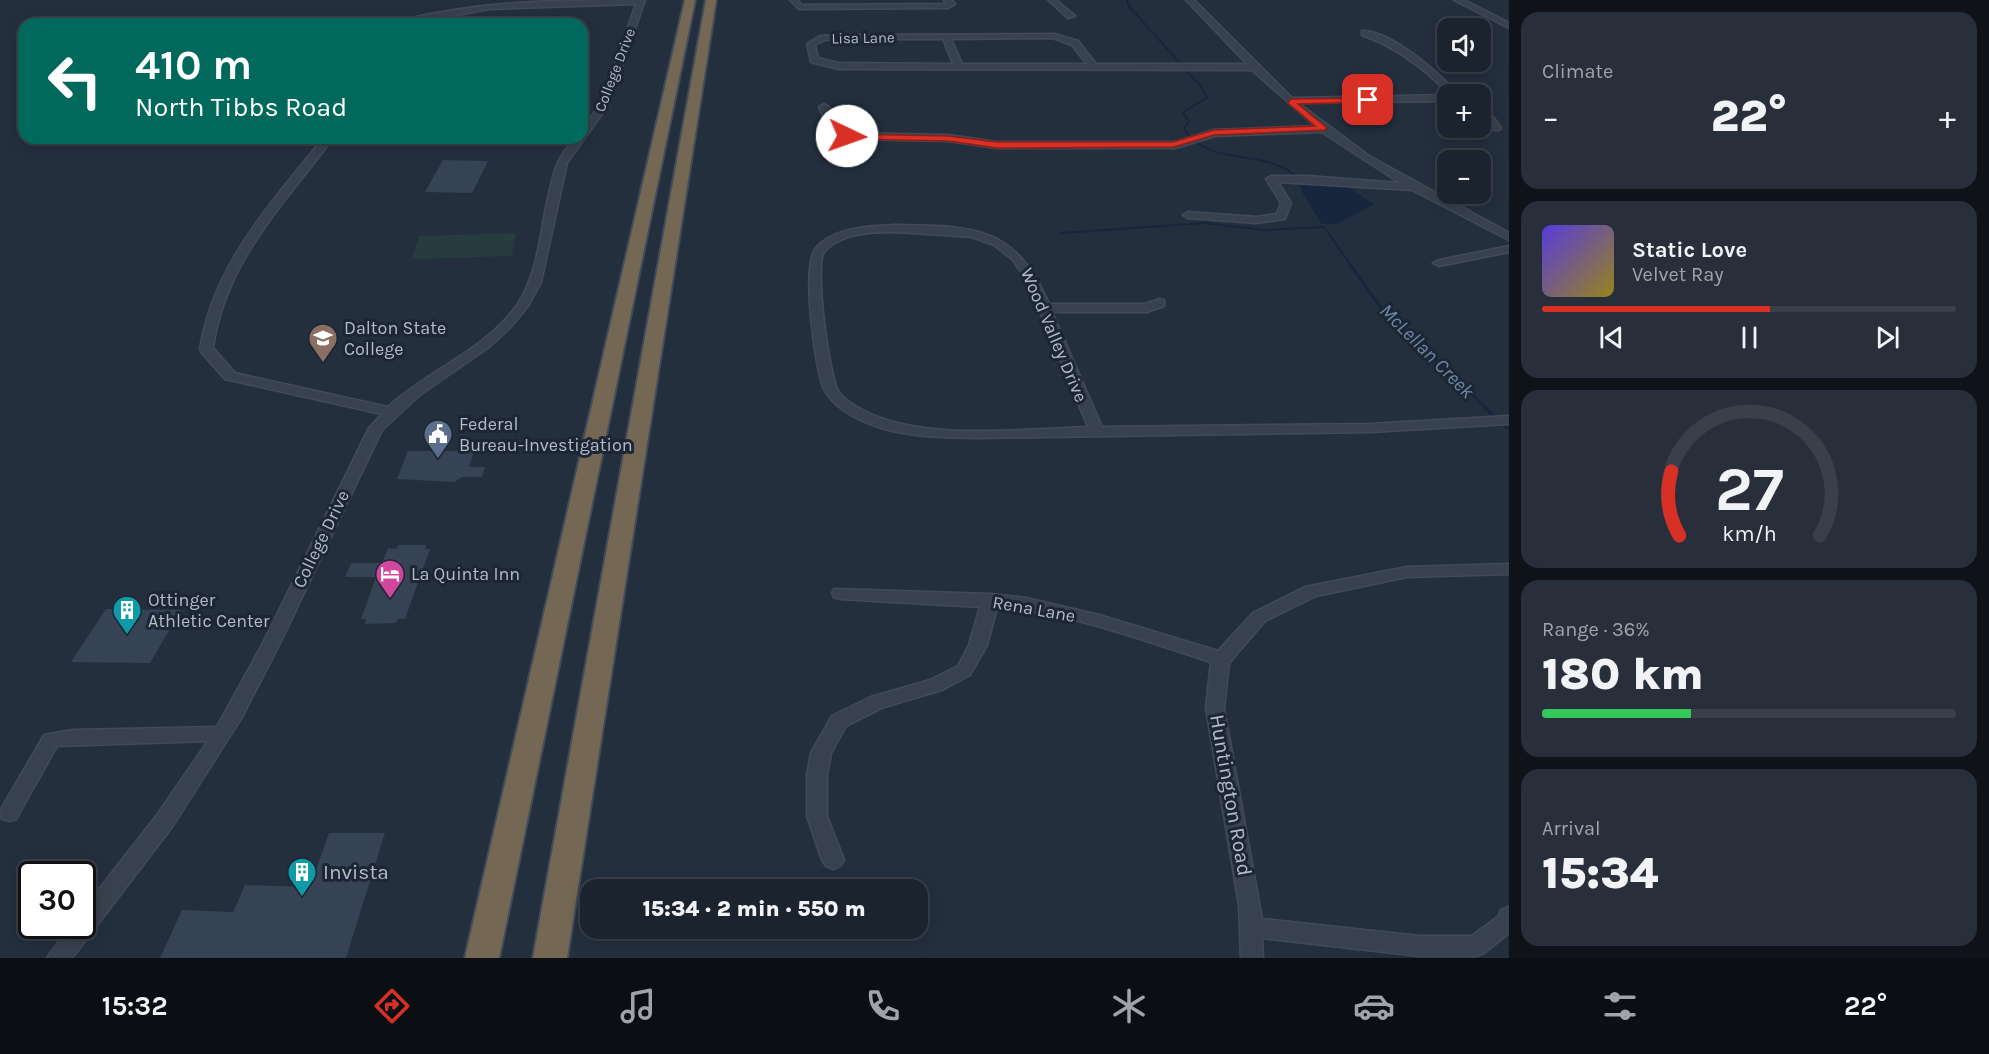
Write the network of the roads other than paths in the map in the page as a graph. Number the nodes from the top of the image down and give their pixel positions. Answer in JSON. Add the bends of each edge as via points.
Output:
{"nodes":[{"id":1,"x":690,"y":0,"type":"edge"},
{"id":2,"x":711,"y":0,"type":"edge"},
{"id":3,"x":948,"y":0,"type":"edge"},
{"id":4,"x":1052,"y":0,"type":"edge"},
{"id":5,"x":1190,"y":0,"type":"edge"},
{"id":6,"x":1458,"y":0,"type":"edge"},
{"id":7,"x":641,"y":1,"type":"edge"},
{"id":8,"x":797,"y":4,"type":"edge"},
{"id":9,"x":1071,"y":16,"type":"dead end"},
{"id":10,"x":422,"y":18,"type":"edge"},
{"id":11,"x":1509,"y":26,"type":"edge"},
{"id":12,"x":1365,"y":33,"type":"dead end"},
{"id":13,"x":946,"y":36,"type":"junction"},
{"id":14,"x":958,"y":65,"type":"junction"},
{"id":15,"x":1093,"y":66,"type":"junction"},
{"id":16,"x":1255,"y":67,"type":"junction"},
{"id":17,"x":1443,"y":84,"type":"edge"},
{"id":18,"x":1437,"y":97,"type":"edge"},
{"id":19,"x":1291,"y":101,"type":"junction"},
{"id":20,"x":824,"y":107,"type":"dead end"},
{"id":21,"x":1491,"y":120,"type":"edge"},
{"id":22,"x":588,"y":127,"type":"edge"},
{"id":23,"x":1496,"y":128,"type":"dead end"},
{"id":24,"x":1323,"y":129,"type":"junction"},
{"id":25,"x":323,"y":144,"type":"edge"},
{"id":26,"x":575,"y":144,"type":"edge"},
{"id":27,"x":1414,"y":187,"type":"junction"},
{"id":28,"x":1188,"y":215,"type":"dead end"},
{"id":29,"x":1509,"y":237,"type":"edge"},
{"id":30,"x":1509,"y":249,"type":"edge"},
{"id":31,"x":1439,"y":263,"type":"dead end"},
{"id":32,"x":1160,"y":303,"type":"dead end"},
{"id":33,"x":1043,"y":308,"type":"junction"},
{"id":34,"x":389,"y":411,"type":"junction"},
{"id":35,"x":1509,"y":420,"type":"edge"},
{"id":36,"x":1097,"y":431,"type":"junction"},
{"id":37,"x":1509,"y":569,"type":"edge"},
{"id":38,"x":840,"y":593,"type":"dead end"},
{"id":39,"x":991,"y":600,"type":"junction"},
{"id":40,"x":1222,"y":659,"type":"junction"},
{"id":41,"x":221,"y":734,"type":"junction"},
{"id":42,"x":9,"y":813,"type":"dead end"},
{"id":43,"x":833,"y":860,"type":"dead end"},
{"id":44,"x":1509,"y":917,"type":"edge"},
{"id":45,"x":1251,"y":927,"type":"junction"},
{"id":46,"x":58,"y":958,"type":"edge"},
{"id":47,"x":482,"y":958,"type":"edge"},
{"id":48,"x":550,"y":958,"type":"edge"},
{"id":49,"x":1252,"y":958,"type":"edge"}],
"edges":[{"from":1,"to":47,"type":"highway"},
{"from":2,"to":48,"type":"highway"},
{"from":3,"to":8,"type":"street","via":[[948,6]]},
{"from":4,"to":9,"type":"street"},
{"from":5,"to":16,"type":"street"},
{"from":6,"to":11,"type":"street"},
{"from":7,"to":10,"type":"street","via":[[484,6]]},
{"from":7,"to":22,"type":"street","name":"College Drive","via":[[605,104]]},
{"from":12,"to":17,"type":"street","via":[[1384,39]]},
{"from":13,"to":14,"type":"street"},
{"from":13,"to":14,"type":"street","name":"Lisa Lane","via":[[823,38],[811,44],[812,55],[820,64],[838,66]]},
{"from":13,"to":15,"type":"street","name":"Lisa Lane","via":[[1065,38],[1075,42]]},
{"from":14,"to":15,"type":"street","name":"Lisa Lane"},
{"from":15,"to":16,"type":"street","name":"Lisa Lane"},
{"from":16,"to":19,"type":"street"},
{"from":18,"to":19,"type":"street"},
{"from":19,"to":24,"type":"street"},
{"from":20,"to":24,"type":"street","via":[[835,134],[948,138],[997,145],[1174,145],[1214,133]]},
{"from":21,"to":23,"type":"street"},
{"from":24,"to":27,"type":"street"},
{"from":25,"to":34,"type":"street","via":[[262,223],[230,274],[213,313],[206,349],[230,376]]},
{"from":26,"to":34,"type":"street","name":"College Drive","via":[[562,163],[535,282],[519,313],[493,338]]},
{"from":27,"to":28,"type":"street","via":[[1271,179],[1286,203],[1281,217],[1256,220]]},
{"from":27,"to":29,"type":"street"},
{"from":30,"to":31,"type":"street"},
{"from":32,"to":33,"type":"street","via":[[1147,308]]},
{"from":33,"to":36,"type":"street","name":"Wood Valley Drive"},
{"from":33,"to":36,"type":"street","name":"Wood Valley Drive","via":[[1023,261],[997,241],[979,236],[930,229],[875,229],[829,243],[814,261],[825,369],[830,389],[843,404],[901,429],[928,433]]},
{"from":34,"to":41,"type":"street","name":"College Drive","via":[[358,460],[256,675]]},
{"from":35,"to":36,"type":"street","name":"Wood Valley Drive","via":[[1377,427]]},
{"from":37,"to":40,"type":"street","via":[[1407,572],[1311,591],[1258,617]]},
{"from":38,"to":39,"type":"street","name":"Rena Lane"},
{"from":39,"to":40,"type":"street","name":"Rena Lane","via":[[1099,621]]},
{"from":39,"to":43,"type":"street","via":[[978,645],[964,670],[936,685],[879,702],[839,721],[821,753],[817,775],[817,816]]},
{"from":40,"to":45,"type":"street","name":"Huntington Road","via":[[1215,708]]},
{"from":41,"to":42,"type":"street","via":[[51,740]]},
{"from":41,"to":46,"type":"street","name":"College Drive","via":[[168,818]]},
{"from":44,"to":45,"type":"street","via":[[1476,946],[1420,946]]},
{"from":45,"to":49,"type":"street","name":"Huntington Road"}]}
